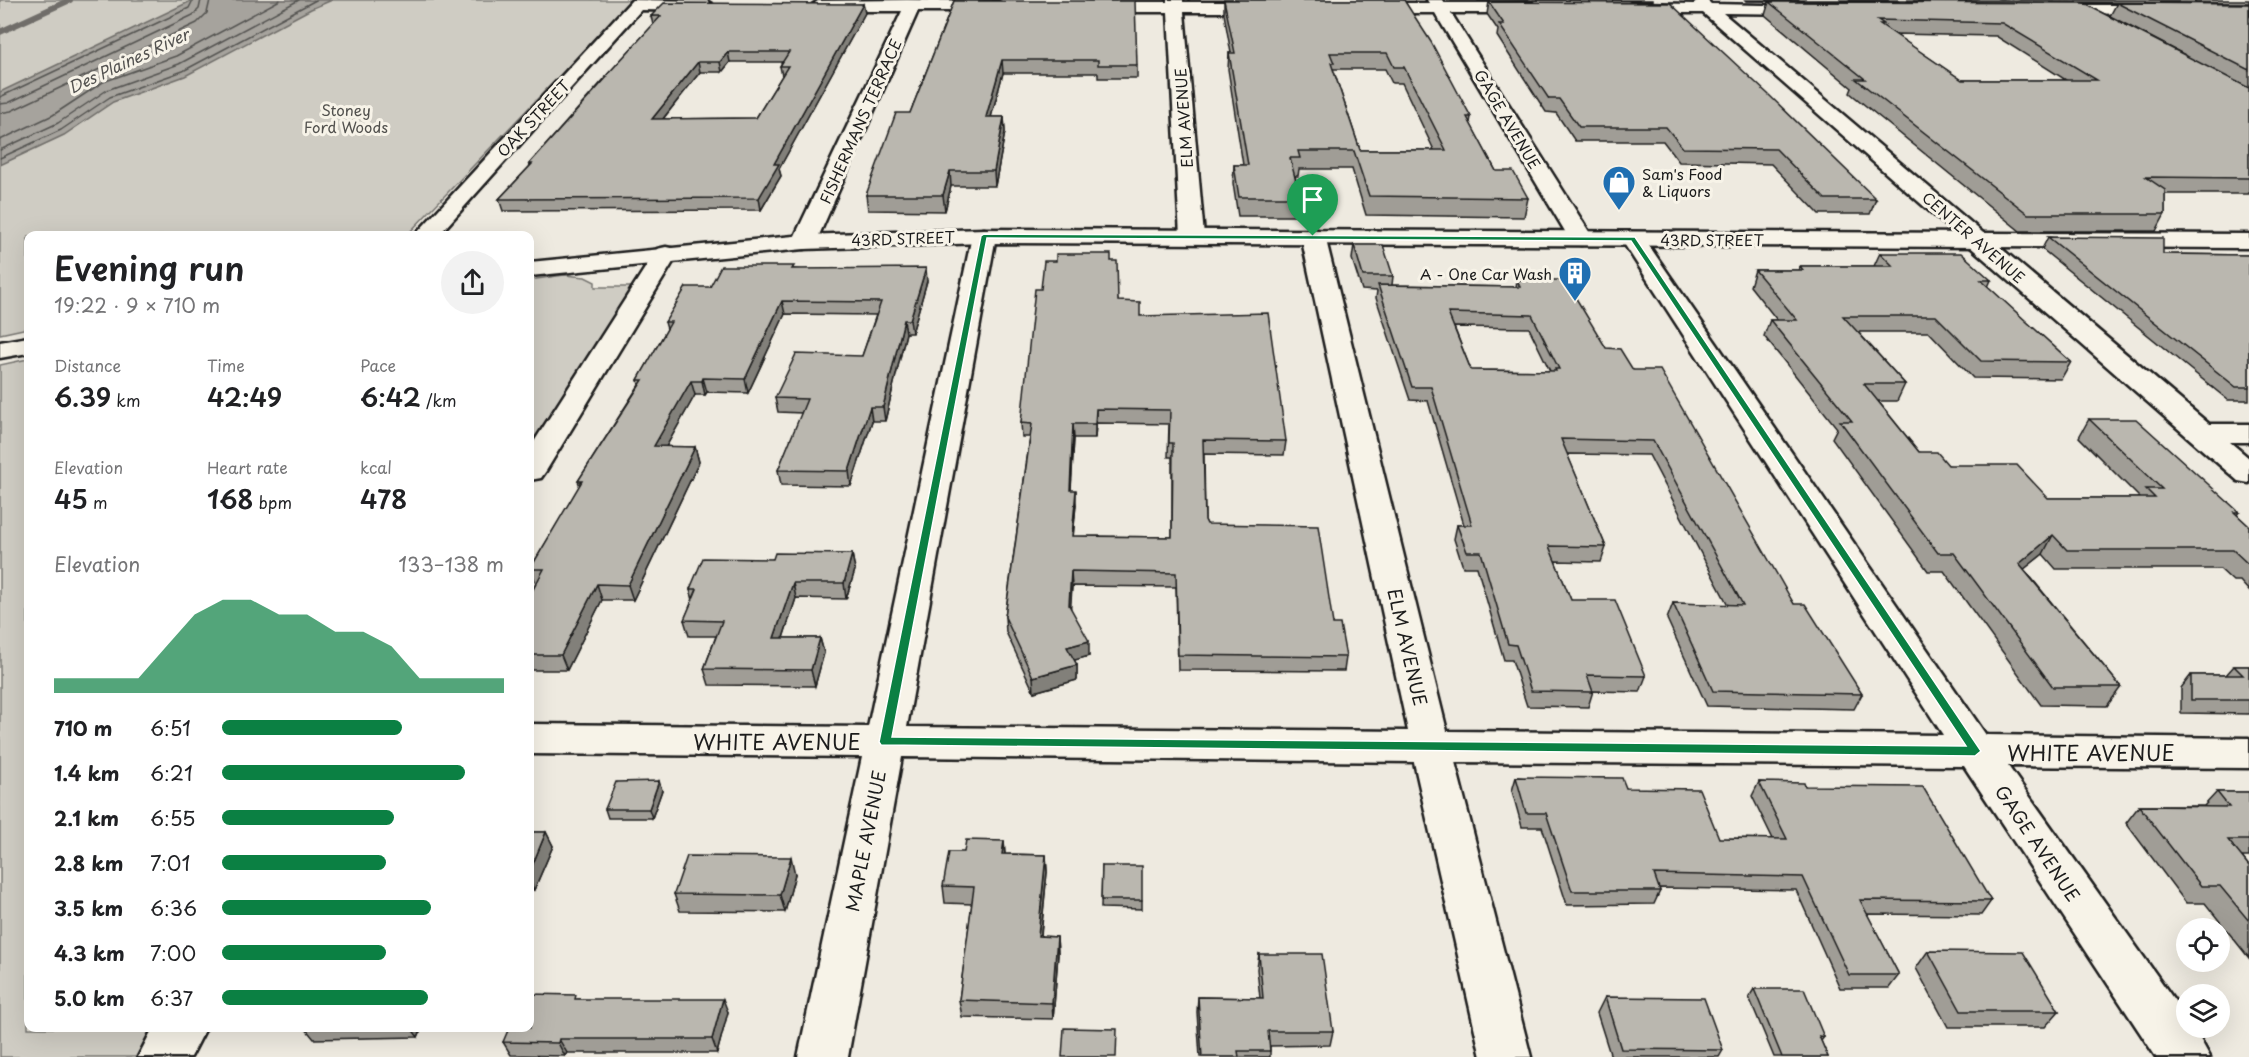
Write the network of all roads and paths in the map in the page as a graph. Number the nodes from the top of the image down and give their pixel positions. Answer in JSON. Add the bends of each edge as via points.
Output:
{"nodes":[{"id":1,"x":2062,"y":0,"type":"edge"},
{"id":2,"x":639,"y":3,"type":"edge"},
{"id":3,"x":913,"y":3,"type":"edge"},
{"id":4,"x":1175,"y":4,"type":"edge"},
{"id":5,"x":1437,"y":4,"type":"edge"},
{"id":6,"x":1703,"y":4,"type":"edge"},
{"id":7,"x":718,"y":6,"type":"edge"},
{"id":8,"x":800,"y":6,"type":"edge"},
{"id":9,"x":1016,"y":6,"type":"edge"},
{"id":10,"x":1074,"y":7,"type":"edge"},
{"id":11,"x":1280,"y":7,"type":"edge"},
{"id":12,"x":1350,"y":8,"type":"edge"},
{"id":13,"x":1545,"y":8,"type":"edge"},
{"id":14,"x":1616,"y":8,"type":"edge"},
{"id":15,"x":1829,"y":9,"type":"edge"},
{"id":16,"x":2032,"y":10,"type":"edge"},
{"id":17,"x":2080,"y":10,"type":"junction"},
{"id":18,"x":2249,"y":10,"type":"edge"},
{"id":19,"x":2116,"y":28,"type":"edge"},
{"id":20,"x":430,"y":231,"type":"edge"},
{"id":21,"x":984,"y":236,"type":"junction"},
{"id":22,"x":1192,"y":236,"type":"junction"},
{"id":23,"x":1313,"y":236,"type":"junction"},
{"id":24,"x":1581,"y":238,"type":"junction"},
{"id":25,"x":1633,"y":239,"type":"junction"},
{"id":26,"x":1977,"y":240,"type":"junction"},
{"id":27,"x":2249,"y":241,"type":"edge"},
{"id":28,"x":804,"y":242,"type":"junction"},
{"id":29,"x":666,"y":254,"type":"junction"},
{"id":30,"x":534,"y":270,"type":"edge"},
{"id":31,"x":24,"y":346,"type":"edge"},
{"id":32,"x":0,"y":350,"type":"edge"},
{"id":33,"x":2202,"y":433,"type":"junction"},
{"id":34,"x":2249,"y":433,"type":"edge"},
{"id":35,"x":534,"y":465,"type":"edge"},
{"id":36,"x":2249,"y":474,"type":"edge"},
{"id":37,"x":534,"y":739,"type":"edge"},
{"id":38,"x":885,"y":742,"type":"junction"},
{"id":39,"x":1431,"y":746,"type":"junction"},
{"id":40,"x":1975,"y":751,"type":"junction"},
{"id":41,"x":2249,"y":753,"type":"edge"},
{"id":42,"x":179,"y":1032,"type":"edge"},
{"id":43,"x":163,"y":1057,"type":"edge"},
{"id":44,"x":823,"y":1057,"type":"edge"},
{"id":45,"x":1506,"y":1057,"type":"edge"},
{"id":46,"x":2185,"y":1057,"type":"edge"}],
"edges":[{"from":1,"to":17,"type":"street"},
{"from":2,"to":7,"type":"street"},
{"from":2,"to":20,"type":"street","name":"OAK STREET"},
{"from":3,"to":8,"type":"street"},
{"from":3,"to":9,"type":"street"},
{"from":3,"to":28,"type":"street","name":"FISHERMANS TERRACE"},
{"from":4,"to":10,"type":"street"},
{"from":4,"to":11,"type":"street"},
{"from":4,"to":22,"type":"street","name":"ELM AVENUE"},
{"from":5,"to":12,"type":"street"},
{"from":5,"to":13,"type":"street"},
{"from":5,"to":24,"type":"street","name":"GAGE AVENUE"},
{"from":6,"to":14,"type":"street"},
{"from":6,"to":15,"type":"street"},
{"from":6,"to":26,"type":"street","name":"CENTER AVENUE"},
{"from":16,"to":17,"type":"street"},
{"from":17,"to":18,"type":"street"},
{"from":17,"to":19,"type":"street"},
{"from":21,"to":22,"type":"street","name":"43RD STREET"},
{"from":21,"to":28,"type":"street","name":"43RD STREET"},
{"from":21,"to":38,"type":"street","name":"MAPLE AVENUE"},
{"from":22,"to":23,"type":"street","name":"43RD STREET"},
{"from":23,"to":24,"type":"street","name":"43RD STREET"},
{"from":23,"to":39,"type":"street","name":"ELM AVENUE"},
{"from":24,"to":25,"type":"street","name":"43RD STREET"},
{"from":25,"to":26,"type":"street","name":"43RD STREET"},
{"from":25,"to":40,"type":"street","name":"GAGE AVENUE"},
{"from":26,"to":27,"type":"street","name":"43RD STREET"},
{"from":26,"to":33,"type":"street","name":"CENTER AVENUE"},
{"from":28,"to":29,"type":"street","name":"43RD STREET"},
{"from":29,"to":30,"type":"street","name":"43RD STREET"},
{"from":29,"to":35,"type":"street"},
{"from":31,"to":32,"type":"street"},
{"from":33,"to":34,"type":"street"},
{"from":33,"to":36,"type":"street","name":"CENTER AVENUE"},
{"from":37,"to":38,"type":"street","name":"WHITE AVENUE"},
{"from":38,"to":39,"type":"street","name":"WHITE AVENUE"},
{"from":38,"to":44,"type":"street","name":"MAPLE AVENUE"},
{"from":39,"to":40,"type":"street","name":"WHITE AVENUE"},
{"from":39,"to":45,"type":"street","name":"ELM AVENUE"},
{"from":40,"to":41,"type":"street","name":"WHITE AVENUE"},
{"from":40,"to":46,"type":"street","name":"GAGE AVENUE"},
{"from":42,"to":43,"type":"street"}]}
